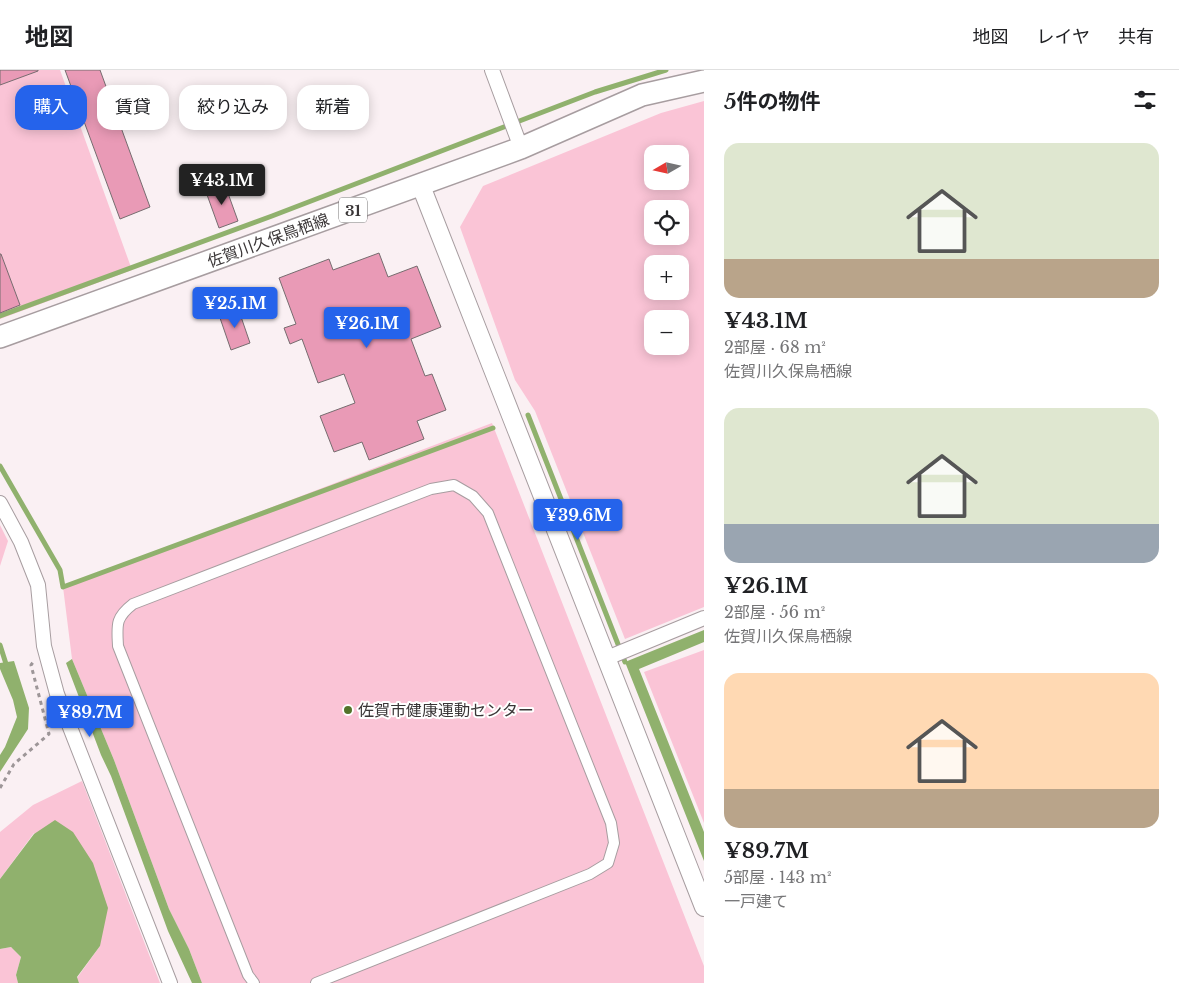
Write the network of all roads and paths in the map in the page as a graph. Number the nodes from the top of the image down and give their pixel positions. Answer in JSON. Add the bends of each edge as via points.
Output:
{"nodes":[{"id":1,"x":492,"y":70,"type":"edge"},
{"id":2,"x":704,"y":81,"type":"edge"},
{"id":3,"x":515,"y":132,"type":"junction"},
{"id":4,"x":421,"y":186,"type":"junction"},
{"id":5,"x":0,"y":337,"type":"edge"},
{"id":6,"x":0,"y":503,"type":"edge"},
{"id":7,"x":704,"y":618,"type":"edge"},
{"id":8,"x":44,"y":646,"type":"junction"},
{"id":9,"x":616,"y":654,"type":"junction"},
{"id":10,"x":0,"y":788,"type":"edge"},
{"id":11,"x":704,"y":908,"type":"edge"},
{"id":12,"x":170,"y":983,"type":"edge"},
{"id":13,"x":254,"y":983,"type":"edge"},
{"id":14,"x":316,"y":983,"type":"edge"}],
"edges":[{"from":1,"to":3,"type":"street"},
{"from":2,"to":3,"type":"main road","name":"佐賀川久保鳥栖線","number":"31","via":[[642,95]]},
{"from":3,"to":4,"type":"main road","name":"佐賀川久保鳥栖線","number":"31"},
{"from":4,"to":5,"type":"main road","name":"佐賀川久保鳥栖線","number":"31"},
{"from":4,"to":9,"type":"street"},
{"from":6,"to":8,"type":"street","via":[[21,542],[38,585]]},
{"from":7,"to":9,"type":"street"},
{"from":8,"to":10,"type":"path","via":[[31,665],[48,734],[14,764]]},
{"from":8,"to":12,"type":"street","via":[[57,694]]},
{"from":9,"to":11,"type":"street"},
{"from":13,"to":14,"type":"street","via":[[248,975],[118,646],[117,627],[122,612],[133,604],[431,489],[454,486],[473,496],[488,513],[611,823],[614,843],[608,862],[590,874]]}]}
